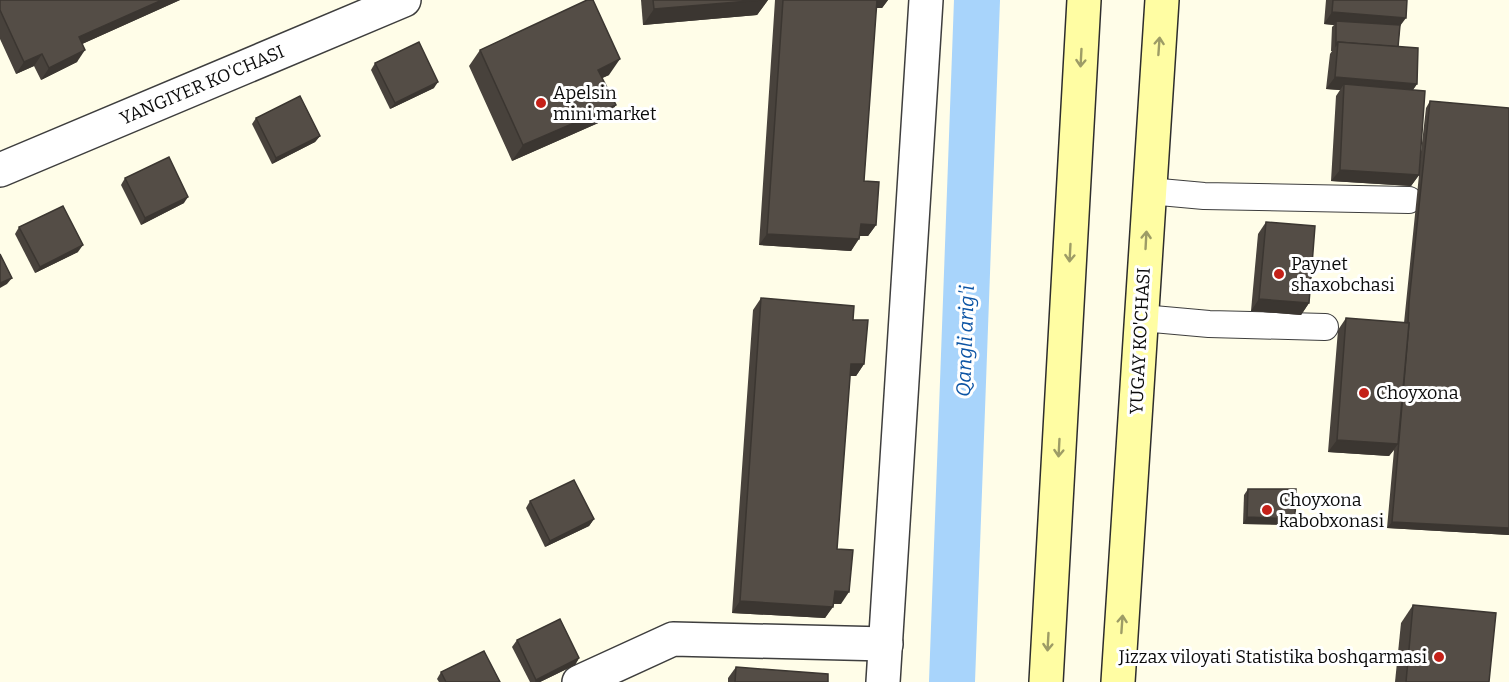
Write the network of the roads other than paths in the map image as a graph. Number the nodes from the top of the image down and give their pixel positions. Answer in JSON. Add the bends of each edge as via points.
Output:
{"nodes":[{"id":1,"x":404,"y":0,"type":"edge"},
{"id":2,"x":926,"y":0,"type":"edge"},
{"id":3,"x":1084,"y":0,"type":"edge"},
{"id":4,"x":1162,"y":0,"type":"edge"},
{"id":5,"x":353,"y":10,"type":"edge"},
{"id":6,"x":0,"y":170,"type":"edge"},
{"id":7,"x":1149,"y":191,"type":"junction"},
{"id":8,"x":1409,"y":200,"type":"dead end"},
{"id":9,"x":1143,"y":318,"type":"junction"},
{"id":10,"x":1325,"y":327,"type":"dead end"},
{"id":11,"x":886,"y":644,"type":"junction"},
{"id":12,"x":579,"y":682,"type":"edge"},
{"id":13,"x":883,"y":682,"type":"edge"},
{"id":14,"x":1046,"y":682,"type":"edge"},
{"id":15,"x":1118,"y":682,"type":"edge"}],
"edges":[{"from":1,"to":5,"type":"street","name":"YANGIYER KO'CHASI"},
{"from":2,"to":11,"type":"street"},
{"from":3,"to":14,"type":"main road","one_way":true},
{"from":7,"to":4,"type":"main road","name":"YUGAY KO'CHASI","one_way":true},
{"from":5,"to":6,"type":"street","name":"YANGIYER KO'CHASI"},
{"from":7,"to":8,"type":"lane","via":[[1204,196]]},
{"from":9,"to":7,"type":"main road","name":"YUGAY KO'CHASI","one_way":true},
{"from":9,"to":10,"type":"lane"},
{"from":15,"to":9,"type":"main road","name":"YUGAY KO'CHASI","one_way":true},
{"from":11,"to":12,"type":"street","via":[[673,639]]},
{"from":11,"to":13,"type":"street"}]}
